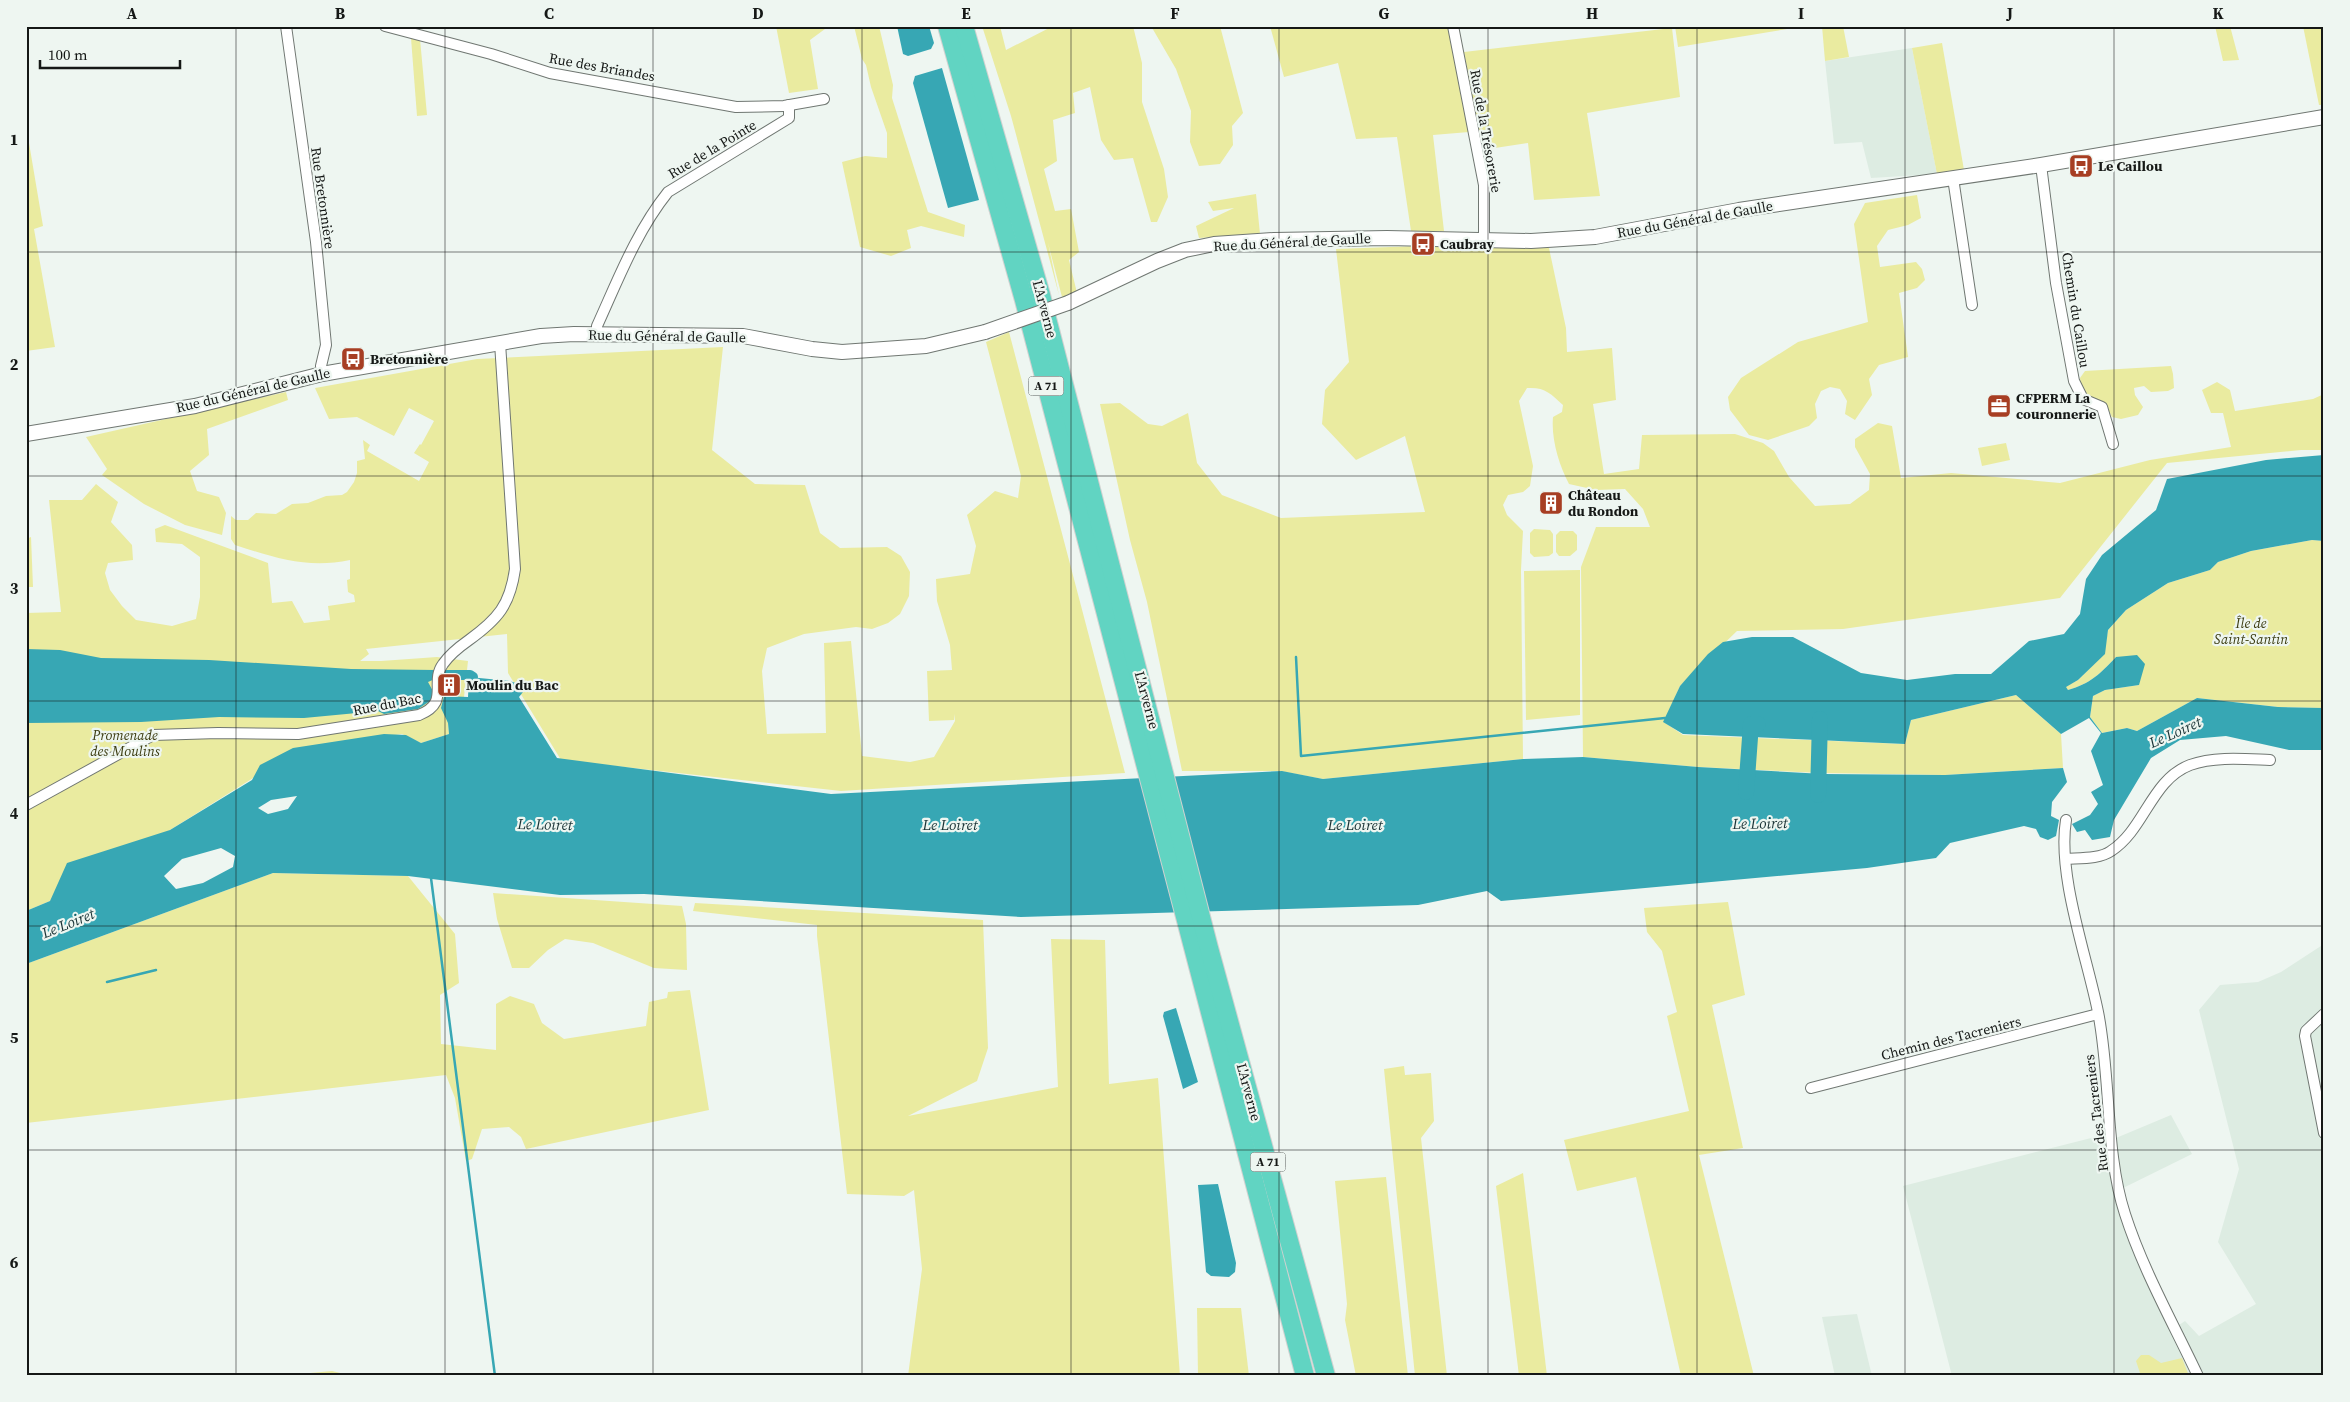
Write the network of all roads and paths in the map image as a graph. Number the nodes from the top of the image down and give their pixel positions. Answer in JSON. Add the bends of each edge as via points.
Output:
{"nodes":[{"id":1,"x":286,"y":26,"type":"edge"},
{"id":2,"x":385,"y":26,"type":"edge"},
{"id":3,"x":947,"y":26,"type":"edge"},
{"id":4,"x":964,"y":26,"type":"edge"},
{"id":5,"x":1453,"y":26,"type":"edge"},
{"id":6,"x":824,"y":99,"type":"dead end"},
{"id":7,"x":789,"y":105,"type":"junction"},
{"id":8,"x":2324,"y":117,"type":"edge"},
{"id":9,"x":2041,"y":166,"type":"junction"},
{"id":10,"x":1953,"y":178,"type":"junction"},
{"id":11,"x":1484,"y":240,"type":"junction"},
{"id":12,"x":1972,"y":305,"type":"dead end"},
{"id":13,"x":597,"y":334,"type":"junction"},
{"id":14,"x":500,"y":343,"type":"junction"},
{"id":15,"x":322,"y":374,"type":"junction"},
{"id":16,"x":26,"y":434,"type":"edge"},
{"id":17,"x":2113,"y":444,"type":"dead end"},
{"id":18,"x":2270,"y":760,"type":"dead end"},
{"id":19,"x":26,"y":805,"type":"edge"},
{"id":20,"x":2066,"y":820,"type":"dead end"},
{"id":21,"x":2066,"y":859,"type":"junction"},
{"id":22,"x":1201,"y":951,"type":"junction"},
{"id":23,"x":2098,"y":1014,"type":"junction"},
{"id":24,"x":2324,"y":1014,"type":"edge"},
{"id":25,"x":1810,"y":1088,"type":"dead end"},
{"id":26,"x":2324,"y":1133,"type":"edge"},
{"id":27,"x":1305,"y":1376,"type":"edge"},
{"id":28,"x":1326,"y":1376,"type":"edge"},
{"id":29,"x":2198,"y":1376,"type":"edge"}],
"edges":[{"from":1,"to":15,"type":"street","name":"Rue Bretonnière","via":[[316,242],[326,346]]},
{"from":2,"to":7,"type":"street","name":"Rue des Briandes","via":[[550,73],[736,107]]},
{"from":3,"to":22,"type":"highway","name":"L'Arverne","number":"A 71","via":[[1026,310],[1139,746]]},
{"from":4,"to":22,"type":"highway","name":"L'Arverne","number":"A 71","via":[[1041,295],[1157,741]]},
{"from":5,"to":11,"type":"street","name":"Rue de la Trésorerie","via":[[1484,185]]},
{"from":6,"to":7,"type":"street"},
{"from":7,"to":13,"type":"street","name":"Rue de la Pointe","via":[[789,118],[668,192],[638,237],[597,326]]},
{"from":8,"to":9,"type":"main road","name":"Rue du Général de Gaulle"},
{"from":9,"to":10,"type":"main road","name":"Rue du Général de Gaulle"},
{"from":9,"to":17,"type":"street","name":"Chemin du Caillou","via":[[2056,283],[2074,380],[2083,399],[2102,407]]},
{"from":10,"to":11,"type":"main road","name":"Rue du Général de Gaulle","via":[[1739,210],[1595,237],[1530,242]]},
{"from":10,"to":12,"type":"street"},
{"from":11,"to":13,"type":"main road","name":"Rue du Général de Gaulle","bridge":true,"via":[[1377,238],[1214,244],[1185,250],[1157,261],[1068,303],[985,332],[926,346],[842,352],[743,336]]},
{"from":13,"to":14,"type":"main road","name":"Rue du Général de Gaulle","via":[[551,335]]},
{"from":14,"to":15,"type":"main road","name":"Rue du Général de Gaulle"},
{"from":14,"to":19,"type":"street","name":"Rue du Bac","via":[[515,569],[512,587],[496,619],[454,651],[440,670],[438,697],[433,707],[419,715],[298,734],[153,735]]},
{"from":15,"to":16,"type":"main road","name":"Rue du Général de Gaulle","via":[[195,406]]},
{"from":18,"to":21,"type":"street","via":[[2240,759],[2190,765],[2162,785],[2133,828],[2111,851],[2100,856]]},
{"from":20,"to":21,"type":"street","name":"Rue des Tacreniers"},
{"from":21,"to":23,"type":"street","name":"Rue des Tacreniers"},
{"from":22,"to":27,"type":"highway","name":"L'Arverne","number":"A 71"},
{"from":22,"to":28,"type":"highway","name":"L'Arverne","number":"A 71"},
{"from":23,"to":25,"type":"street","name":"Chemin des Tacreniers"},
{"from":23,"to":29,"type":"street","name":"Rue des Tacreniers","via":[[2116,1169],[2125,1214]]},
{"from":24,"to":26,"type":"street","via":[[2306,1031],[2305,1036]]}]}
